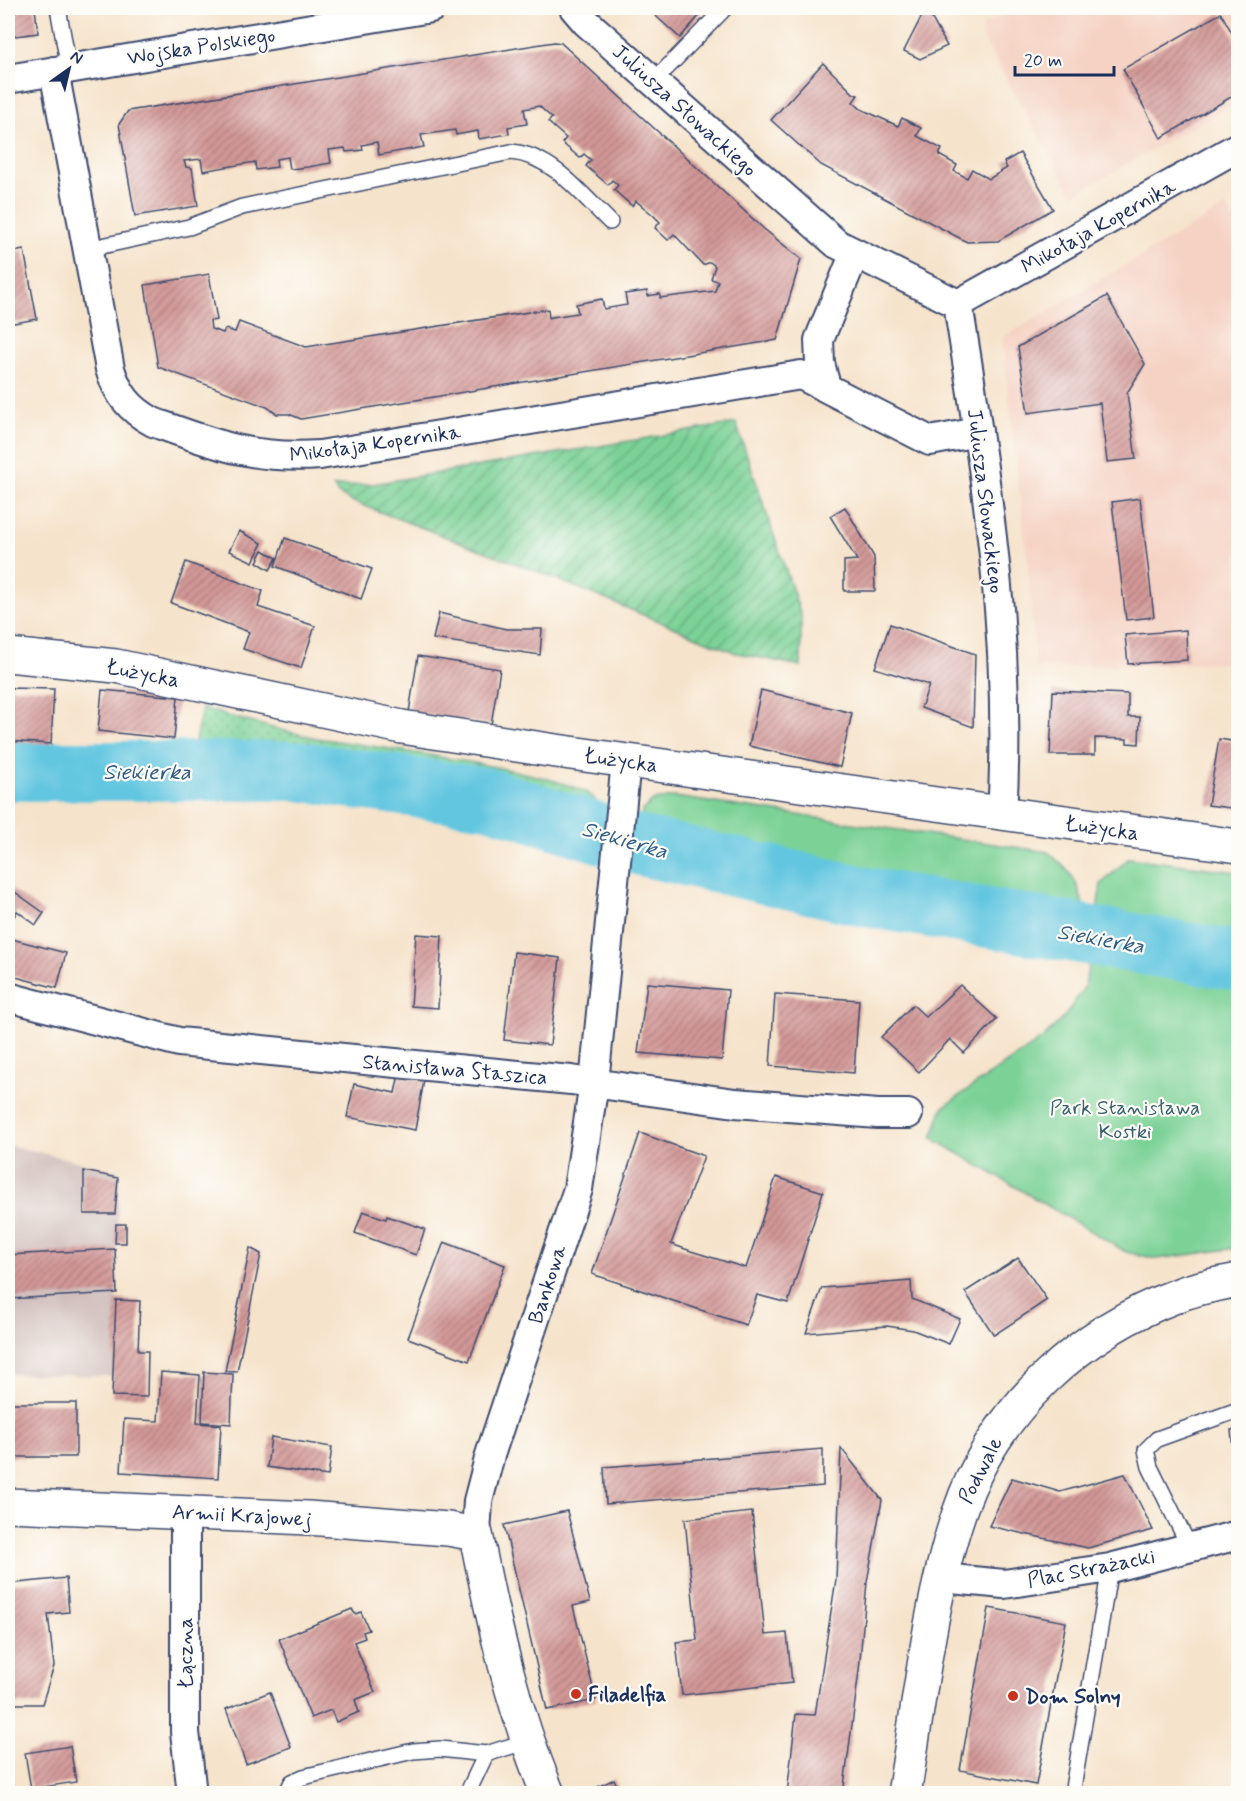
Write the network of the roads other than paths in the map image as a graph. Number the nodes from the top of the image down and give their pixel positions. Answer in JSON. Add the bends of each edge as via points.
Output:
{"nodes":[{"id":1,"x":58,"y":8,"type":"edge"},
{"id":2,"x":430,"y":8,"type":"edge"},
{"id":3,"x":574,"y":8,"type":"edge"},
{"id":4,"x":725,"y":8,"type":"edge"},
{"id":5,"x":62,"y":69,"type":"junction"},
{"id":6,"x":8,"y":78,"type":"edge"},
{"id":7,"x":654,"y":81,"type":"junction"},
{"id":8,"x":1239,"y":147,"type":"edge"},
{"id":9,"x":609,"y":222,"type":"dead end"},
{"id":10,"x":88,"y":249,"type":"junction"},
{"id":11,"x":855,"y":253,"type":"junction"},
{"id":12,"x":958,"y":304,"type":"junction"},
{"id":13,"x":826,"y":387,"type":"junction"},
{"id":14,"x":978,"y":432,"type":"junction"},
{"id":15,"x":8,"y":655,"type":"edge"},
{"id":16,"x":626,"y":761,"type":"junction"},
{"id":17,"x":1002,"y":814,"type":"junction"},
{"id":18,"x":1239,"y":846,"type":"edge"},
{"id":19,"x":8,"y":997,"type":"edge"},
{"id":20,"x":594,"y":1083,"type":"junction"},
{"id":21,"x":908,"y":1114,"type":"dead end"},
{"id":22,"x":1239,"y":1280,"type":"edge"},
{"id":23,"x":1239,"y":1410,"type":"edge"},
{"id":24,"x":8,"y":1505,"type":"edge"},
{"id":25,"x":185,"y":1512,"type":"junction"},
{"id":26,"x":476,"y":1534,"type":"junction"},
{"id":27,"x":1239,"y":1535,"type":"edge"},
{"id":28,"x":1190,"y":1548,"type":"junction"},
{"id":29,"x":1110,"y":1568,"type":"junction"},
{"id":30,"x":941,"y":1578,"type":"junction"},
{"id":31,"x":528,"y":1742,"type":"junction"},
{"id":32,"x":486,"y":1754,"type":"junction"},
{"id":33,"x":192,"y":1794,"type":"edge"},
{"id":34,"x":286,"y":1794,"type":"edge"},
{"id":35,"x":467,"y":1794,"type":"edge"},
{"id":36,"x":548,"y":1794,"type":"edge"},
{"id":37,"x":904,"y":1794,"type":"edge"},
{"id":38,"x":1072,"y":1794,"type":"edge"}],
"edges":[{"from":1,"to":5,"type":"lane"},
{"from":2,"to":5,"type":"street","name":"Wojska Polskiego"},
{"from":3,"to":7,"type":"street","name":"Juliusza Słowackiego"},
{"from":4,"to":7,"type":"lane"},
{"from":5,"to":6,"type":"street","name":"Wojska Polskiego"},
{"from":5,"to":10,"type":"street","name":"Mikołaja Kopernika"},
{"from":7,"to":11,"type":"street","name":"Juliusza Słowackiego","via":[[813,224]]},
{"from":8,"to":12,"type":"street","name":"Mikołaja Kopernika"},
{"from":9,"to":10,"type":"lane","via":[[549,166],[527,154],[512,152],[242,207],[189,227]]},
{"from":10,"to":13,"type":"street","name":"Mikołaja Kopernika","via":[[110,369],[121,396],[153,422],[254,454],[320,455],[801,375]]},
{"from":11,"to":12,"type":"street","name":"Juliusza Słowackiego"},
{"from":11,"to":13,"type":"street","via":[[819,340]]},
{"from":12,"to":14,"type":"street","name":"Juliusza Słowackiego"},
{"from":13,"to":14,"type":"street","name":"Mikołaja Kopernika","via":[[930,441]]},
{"from":14,"to":17,"type":"street","name":"Juliusza Słowackiego","via":[[992,528],[1004,680]]},
{"from":15,"to":16,"type":"main road","name":"Łużycka","via":[[117,666],[402,726]]},
{"from":16,"to":17,"type":"main road","name":"Łużycka"},
{"from":16,"to":20,"type":"street","name":"Bankowa"},
{"from":17,"to":18,"type":"main road","name":"Łużycka"},
{"from":19,"to":20,"type":"street","name":"Stanisława Staszica","via":[[179,1041]]},
{"from":20,"to":21,"type":"street","name":"Stanisława Staszica","via":[[735,1103]]},
{"from":20,"to":26,"type":"street","name":"Bankowa","via":[[578,1189],[490,1455],[478,1501]]},
{"from":22,"to":30,"type":"main road","name":"Podwale","via":[[1183,1293],[1130,1316],[1072,1354],[1042,1380],[998,1433],[978,1468],[959,1513]]},
{"from":23,"to":28,"type":"lane","via":[[1157,1439],[1146,1450],[1149,1467]]},
{"from":24,"to":25,"type":"main road","name":"Armii Krajowej"},
{"from":25,"to":26,"type":"main road","name":"Armii Krajowej","via":[[371,1522]]},
{"from":25,"to":33,"type":"street","name":"Łączna","via":[[185,1732]]},
{"from":26,"to":31,"type":"main road","name":"Bankowa","via":[[495,1628]]},
{"from":27,"to":28,"type":"street","name":"Plac Strażacki"},
{"from":28,"to":29,"type":"street","name":"Plac Strażacki"},
{"from":29,"to":30,"type":"street","name":"Plac Strażacki","via":[[1004,1584]]},
{"from":29,"to":38,"type":"lane"},
{"from":30,"to":37,"type":"main road","name":"Podwale"},
{"from":31,"to":32,"type":"lane"},
{"from":31,"to":36,"type":"main road","name":"Bankowa"},
{"from":32,"to":34,"type":"lane","via":[[440,1749],[413,1751],[303,1777],[292,1782]]},
{"from":32,"to":35,"type":"lane"}]}
